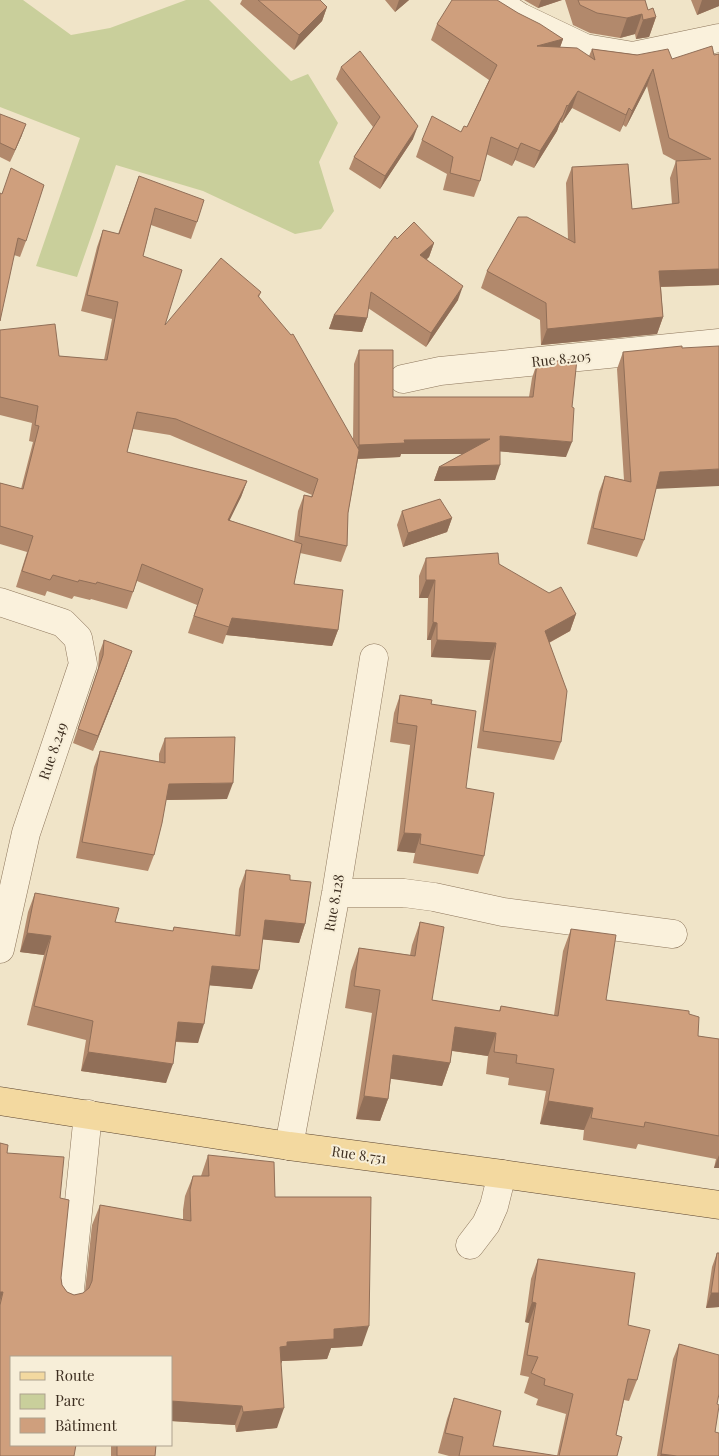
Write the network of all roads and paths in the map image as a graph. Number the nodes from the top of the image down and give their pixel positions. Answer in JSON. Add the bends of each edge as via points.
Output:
{"nodes":[{"id":1,"x":494,"y":0,"type":"edge"},
{"id":2,"x":719,"y":38,"type":"edge"},
{"id":3,"x":719,"y":343,"type":"edge"},
{"id":4,"x":403,"y":379,"type":"dead end"},
{"id":5,"x":0,"y":602,"type":"edge"},
{"id":6,"x":374,"y":658,"type":"dead end"},
{"id":7,"x":336,"y":893,"type":"junction"},
{"id":8,"x":673,"y":934,"type":"dead end"},
{"id":9,"x":0,"y":950,"type":"edge"},
{"id":10,"x":0,"y":1101,"type":"edge"},
{"id":11,"x":88,"y":1114,"type":"junction"},
{"id":12,"x":289,"y":1146,"type":"junction"},
{"id":13,"x":502,"y":1174,"type":"junction"},
{"id":14,"x":719,"y":1205,"type":"edge"},
{"id":15,"x":470,"y":1245,"type":"dead end"},
{"id":16,"x":68,"y":1299,"type":"edge"}],
"edges":[{"from":1,"to":2,"type":"street","via":[[520,17],[585,48],[632,56]]},
{"from":3,"to":4,"type":"street","name":"Rue 8.205","via":[[440,371]]},
{"from":5,"to":9,"type":"street","name":"Rue 8.249","via":[[63,623],[78,638],[83,664],[26,833]]},
{"from":6,"to":7,"type":"street","name":"Rue 8.128"},
{"from":7,"to":8,"type":"street","via":[[434,896],[503,912]]},
{"from":7,"to":12,"type":"street","name":"Rue 8.128"},
{"from":10,"to":11,"type":"main road","name":"Rue 8.751"},
{"from":11,"to":12,"type":"main road","name":"Rue 8.751"},
{"from":11,"to":16,"type":"street"},
{"from":12,"to":13,"type":"main road","name":"Rue 8.751"},
{"from":13,"to":14,"type":"main road","name":"Rue 8.751"},
{"from":13,"to":15,"type":"street","via":[[486,1224]]}]}
